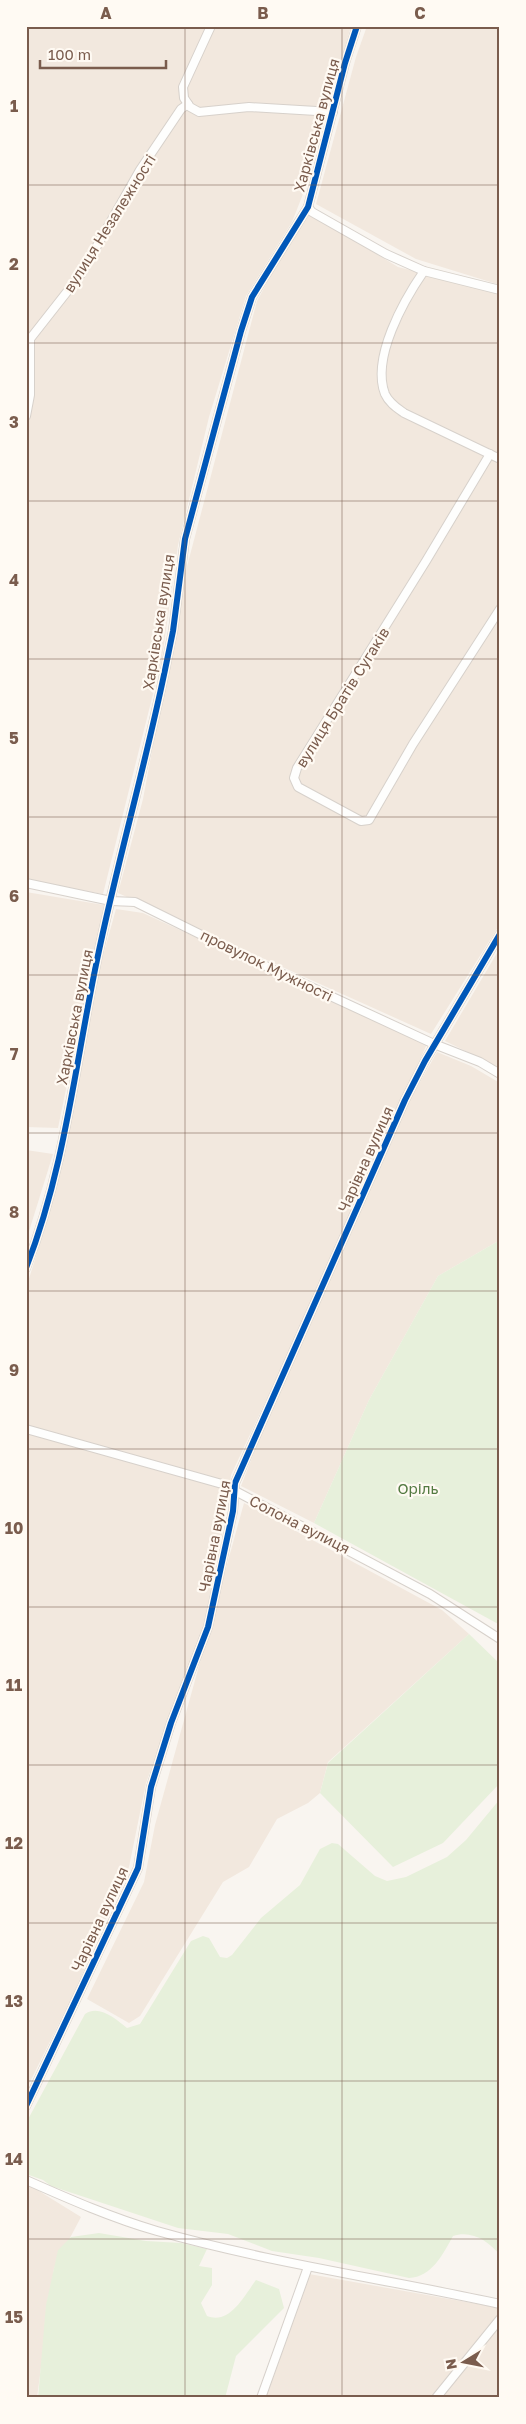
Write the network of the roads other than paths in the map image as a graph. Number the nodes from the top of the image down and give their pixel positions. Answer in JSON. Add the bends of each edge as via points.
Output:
{"nodes":[{"id":1,"x":211,"y":26,"type":"edge"},
{"id":2,"x":357,"y":26,"type":"edge"},
{"id":3,"x":188,"y":104,"type":"junction"},
{"id":4,"x":333,"y":112,"type":"junction"},
{"id":5,"x":308,"y":207,"type":"junction"},
{"id":6,"x":424,"y":271,"type":"junction"},
{"id":7,"x":500,"y":290,"type":"edge"},
{"id":8,"x":28,"y":343,"type":"edge"},
{"id":9,"x":26,"y":416,"type":"edge"},
{"id":10,"x":490,"y":454,"type":"junction"},
{"id":11,"x":500,"y":459,"type":"edge"},
{"id":12,"x":500,"y":608,"type":"edge"},
{"id":13,"x":26,"y":883,"type":"edge"},
{"id":14,"x":111,"y":901,"type":"junction"},
{"id":15,"x":500,"y":934,"type":"edge"},
{"id":16,"x":434,"y":1044,"type":"junction"},
{"id":17,"x":500,"y":1074,"type":"edge"},
{"id":18,"x":26,"y":1268,"type":"edge"},
{"id":19,"x":26,"y":1429,"type":"edge"},
{"id":20,"x":234,"y":1490,"type":"junction"},
{"id":21,"x":500,"y":1639,"type":"edge"},
{"id":22,"x":26,"y":2106,"type":"edge"},
{"id":23,"x":26,"y":2180,"type":"edge"},
{"id":24,"x":308,"y":2266,"type":"junction"},
{"id":25,"x":500,"y":2304,"type":"edge"},
{"id":26,"x":500,"y":2319,"type":"edge"},
{"id":27,"x":261,"y":2398,"type":"edge"},
{"id":28,"x":436,"y":2398,"type":"edge"}],
"edges":[{"from":1,"to":3,"type":"street","via":[[183,87]]},
{"from":2,"to":4,"type":"street","name":"Харківська вулиця"},
{"from":3,"to":4,"type":"street","via":[[199,112],[249,107]]},
{"from":3,"to":8,"type":"street","name":"вулиця Незалежності","via":[[181,109],[140,170],[81,274]]},
{"from":4,"to":5,"type":"street","name":"Харківська вулиця"},
{"from":5,"to":6,"type":"street","via":[[379,250]]},
{"from":5,"to":14,"type":"street","name":"Харківська вулиця","via":[[252,297],[218,409],[184,539],[173,631]]},
{"from":6,"to":7,"type":"street"},
{"from":6,"to":10,"type":"street","via":[[398,316],[388,345],[383,368],[386,396],[404,413]]},
{"from":8,"to":9,"type":"street","name":"вулиця Незалежності","via":[[30,395]]},
{"from":10,"to":11,"type":"street"},
{"from":10,"to":12,"type":"street","name":"вулиця Братів Сугаків","via":[[297,768],[294,778],[298,787],[361,822],[370,820]]},
{"from":13,"to":14,"type":"street","name":"провулок Мужності"},
{"from":14,"to":16,"type":"street","name":"провулок Мужності","via":[[135,902]]},
{"from":14,"to":18,"type":"street","name":"Харківська вулиця","via":[[56,1176]]},
{"from":15,"to":16,"type":"street","name":"Чарівна вулиця"},
{"from":16,"to":17,"type":"street","name":"провулок Мужності","via":[[480,1062]]},
{"from":16,"to":20,"type":"street","name":"Чарівна вулиця","via":[[405,1100],[258,1429]]},
{"from":19,"to":20,"type":"street","name":"Солона вулиця"},
{"from":20,"to":21,"type":"street","name":"Солона вулиця","via":[[430,1594]]},
{"from":20,"to":22,"type":"street","name":"Чарівна вулиця","via":[[233,1511],[208,1627],[171,1723],[151,1787],[138,1868]]},
{"from":23,"to":24,"type":"street","via":[[90,2208],[157,2231]]},
{"from":24,"to":25,"type":"street"},
{"from":24,"to":27,"type":"street"},
{"from":26,"to":28,"type":"street"}]}
